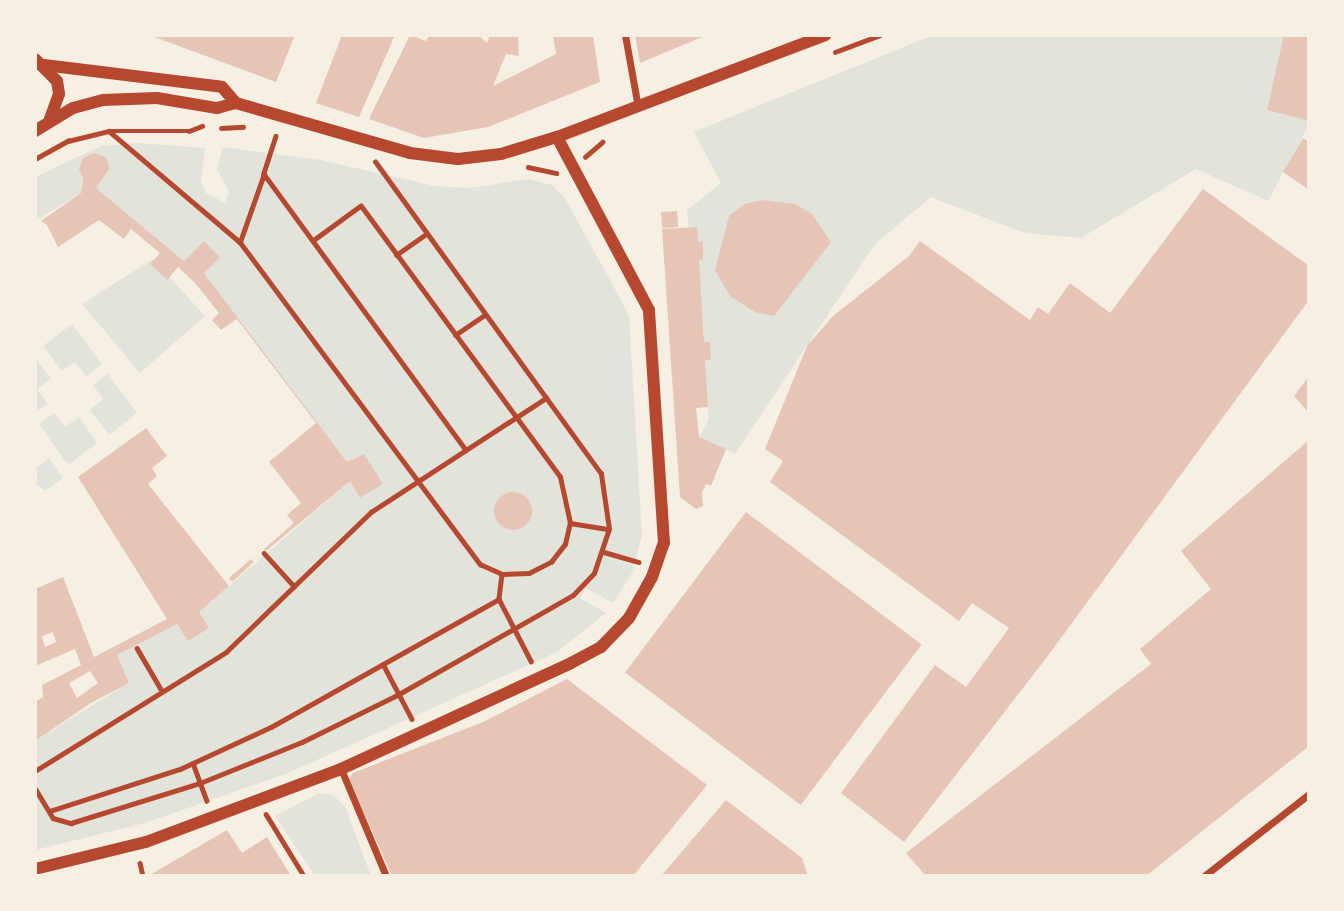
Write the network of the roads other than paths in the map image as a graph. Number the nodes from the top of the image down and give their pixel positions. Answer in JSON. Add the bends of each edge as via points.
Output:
{"nodes":[{"id":1,"x":625,"y":35,"type":"edge"},
{"id":2,"x":825,"y":35,"type":"edge"},
{"id":3,"x":40,"y":62,"type":"edge"},
{"id":4,"x":236,"y":103,"type":"junction"},
{"id":5,"x":638,"y":108,"type":"junction"},
{"id":6,"x":50,"y":120,"type":"junction"},
{"id":7,"x":35,"y":131,"type":"edge"},
{"id":8,"x":557,"y":137,"type":"junction"},
{"id":9,"x":341,"y":768,"type":"junction"},
{"id":10,"x":1309,"y":794,"type":"edge"},
{"id":11,"x":35,"y":869,"type":"edge"},
{"id":12,"x":386,"y":876,"type":"edge"},
{"id":13,"x":1204,"y":876,"type":"edge"}],
"edges":[{"from":1,"to":5,"type":"street"},
{"from":2,"to":5,"type":"street"},
{"from":3,"to":4,"type":"street","via":[[185,79],[222,87]]},
{"from":3,"to":6,"type":"street","via":[[57,80],[59,94]]},
{"from":4,"to":6,"type":"street","via":[[217,108],[157,98],[103,100]]},
{"from":4,"to":8,"type":"street","via":[[437,158],[501,154]]},
{"from":5,"to":8,"type":"street"},
{"from":6,"to":7,"type":"street"},
{"from":8,"to":9,"type":"street","via":[[649,310],[664,542],[656,568],[629,618],[601,647]]},
{"from":9,"to":11,"type":"street","via":[[146,842]]},
{"from":9,"to":12,"type":"street"},
{"from":10,"to":13,"type":"street"}]}
